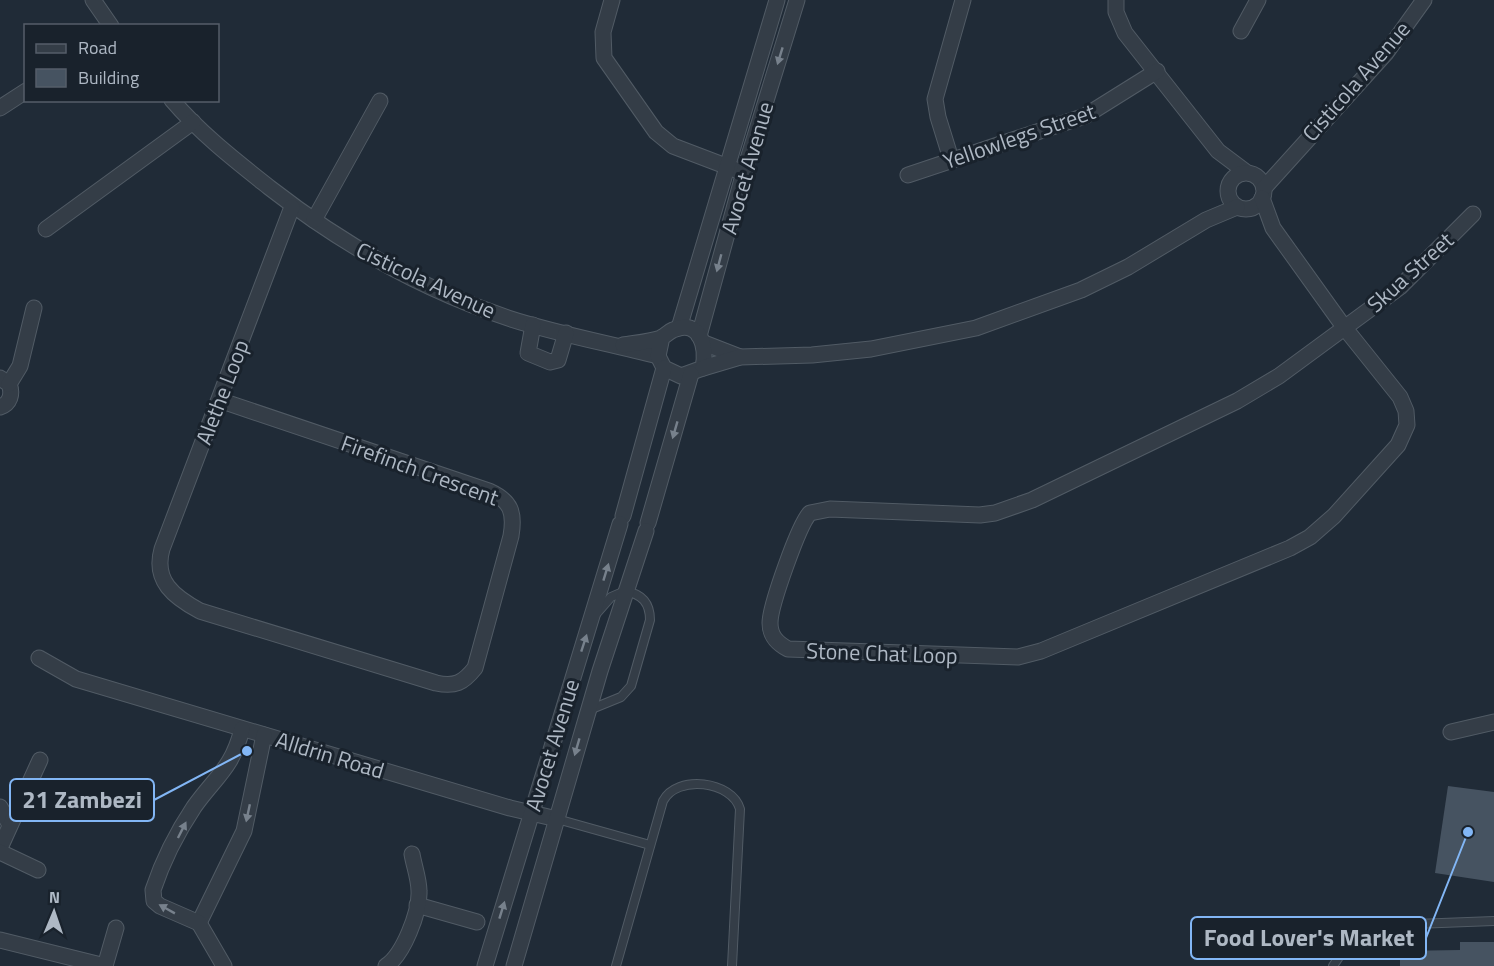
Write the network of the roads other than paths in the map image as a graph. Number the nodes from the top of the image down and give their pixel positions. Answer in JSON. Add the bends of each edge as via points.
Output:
{"nodes":[{"id":1,"x":93,"y":0,"type":"edge"},
{"id":2,"x":612,"y":0,"type":"edge"},
{"id":3,"x":777,"y":0,"type":"edge"},
{"id":4,"x":797,"y":0,"type":"edge"},
{"id":5,"x":963,"y":0,"type":"edge"},
{"id":6,"x":1116,"y":0,"type":"edge"},
{"id":7,"x":1258,"y":0,"type":"edge"},
{"id":8,"x":1424,"y":0,"type":"edge"},
{"id":9,"x":110,"y":24,"type":"edge"},
{"id":10,"x":1241,"y":31,"type":"dead end"},
{"id":11,"x":1157,"y":71,"type":"junction"},
{"id":12,"x":24,"y":92,"type":"edge"},
{"id":13,"x":380,"y":101,"type":"dead end"},
{"id":14,"x":174,"y":102,"type":"edge"},
{"id":15,"x":0,"y":108,"type":"edge"},
{"id":16,"x":193,"y":122,"type":"junction"},
{"id":17,"x":1218,"y":151,"type":"junction"},
{"id":18,"x":951,"y":159,"type":"junction"},
{"id":19,"x":1286,"y":160,"type":"junction"},
{"id":20,"x":727,"y":167,"type":"junction"},
{"id":21,"x":744,"y":172,"type":"junction"},
{"id":22,"x":1249,"y":173,"type":"junction"},
{"id":23,"x":908,"y":175,"type":"dead end"},
{"id":24,"x":1228,"y":186,"type":"junction"},
{"id":25,"x":1263,"y":193,"type":"junction"},
{"id":26,"x":292,"y":207,"type":"junction"},
{"id":27,"x":1242,"y":208,"type":"junction"},
{"id":28,"x":1473,"y":214,"type":"dead end"},
{"id":29,"x":314,"y":220,"type":"junction"},
{"id":30,"x":1206,"y":220,"type":"junction"},
{"id":31,"x":1273,"y":228,"type":"junction"},
{"id":32,"x":46,"y":229,"type":"dead end"},
{"id":33,"x":34,"y":308,"type":"dead end"},
{"id":34,"x":533,"y":325,"type":"junction"},
{"id":35,"x":1344,"y":327,"type":"junction"},
{"id":36,"x":679,"y":328,"type":"junction"},
{"id":37,"x":566,"y":333,"type":"junction"},
{"id":38,"x":662,"y":337,"type":"junction"},
{"id":39,"x":702,"y":339,"type":"junction"},
{"id":40,"x":620,"y":346,"type":"junction"},
{"id":41,"x":740,"y":357,"type":"junction"},
{"id":42,"x":661,"y":362,"type":"junction"},
{"id":43,"x":697,"y":371,"type":"junction"},
{"id":44,"x":5,"y":381,"type":"edge"},
{"id":45,"x":219,"y":400,"type":"junction"},
{"id":46,"x":0,"y":407,"type":"edge"},
{"id":47,"x":161,"y":578,"type":"joint"},
{"id":48,"x":626,"y":591,"type":"junction"},
{"id":49,"x":591,"y":620,"type":"junction"},
{"id":50,"x":39,"y":658,"type":"dead end"},
{"id":51,"x":588,"y":711,"type":"junction"},
{"id":52,"x":1494,"y":722,"type":"edge"},
{"id":53,"x":242,"y":729,"type":"junction"},
{"id":54,"x":1451,"y":732,"type":"dead end"},
{"id":55,"x":264,"y":735,"type":"junction"},
{"id":56,"x":40,"y":760,"type":"dead end"},
{"id":57,"x":0,"y":807,"type":"edge"},
{"id":58,"x":531,"y":814,"type":"junction"},
{"id":59,"x":557,"y":819,"type":"junction"},
{"id":60,"x":10,"y":825,"type":"junction"},
{"id":61,"x":650,"y":845,"type":"junction"},
{"id":62,"x":0,"y":850,"type":"edge"},
{"id":63,"x":412,"y":854,"type":"dead end"},
{"id":64,"x":38,"y":870,"type":"dead end"},
{"id":65,"x":417,"y":905,"type":"junction"},
{"id":66,"x":1494,"y":921,"type":"edge"},
{"id":67,"x":477,"y":922,"type":"dead end"},
{"id":68,"x":199,"y":923,"type":"junction"},
{"id":69,"x":116,"y":928,"type":"dead end"},
{"id":70,"x":0,"y":940,"type":"edge"},
{"id":71,"x":219,"y":963,"type":"edge"},
{"id":72,"x":105,"y":966,"type":"edge"},
{"id":73,"x":386,"y":966,"type":"edge"},
{"id":74,"x":485,"y":966,"type":"edge"},
{"id":75,"x":514,"y":966,"type":"edge"},
{"id":76,"x":615,"y":966,"type":"edge"},
{"id":77,"x":732,"y":966,"type":"edge"},
{"id":78,"x":1333,"y":966,"type":"edge"}],
"edges":[{"from":1,"to":9,"type":"street"},
{"from":2,"to":20,"type":"street","via":[[602,42],[610,68],[664,141]]},
{"from":3,"to":20,"type":"street","name":"Avocet Avenue"},
{"from":4,"to":21,"type":"street","name":"Avocet Avenue","one_way":true},
{"from":5,"to":18,"type":"street","via":[[935,99]]},
{"from":6,"to":11,"type":"street","via":[[1116,12],[1125,33]]},
{"from":7,"to":10,"type":"street"},
{"from":8,"to":19,"type":"street","name":"Cisticola Avenue","via":[[1386,53]]},
{"from":11,"to":17,"type":"street"},
{"from":11,"to":18,"type":"street","name":"Yellowlegs Street","via":[[1085,116]]},
{"from":12,"to":15,"type":"street"},
{"from":13,"to":29,"type":"street"},
{"from":14,"to":16,"type":"street","name":"Cisticola Avenue"},
{"from":16,"to":26,"type":"street","name":"Cisticola Avenue"},
{"from":16,"to":32,"type":"street"},
{"from":17,"to":22,"type":"street"},
{"from":17,"to":24,"type":"street"},
{"from":18,"to":23,"type":"street","name":"Yellowlegs Street"},
{"from":19,"to":22,"type":"street","name":"Cisticola Avenue"},
{"from":19,"to":25,"type":"street","name":"Cisticola Avenue"},
{"from":20,"to":21,"type":"street"},
{"from":20,"to":36,"type":"street","name":"Avocet Avenue"},
{"from":21,"to":39,"type":"street","name":"Avocet Avenue","one_way":true},
{"from":22,"to":24,"type":"street","via":[[1237,175]]},
{"from":22,"to":25,"type":"street","via":[[1259,179]]},
{"from":24,"to":27,"type":"street","via":[[1230,201]]},
{"from":24,"to":30,"type":"street"},
{"from":25,"to":27,"type":"street","via":[[1256,206]]},
{"from":25,"to":31,"type":"street","name":"Stone Chat Loop"},
{"from":26,"to":29,"type":"street","name":"Cisticola Avenue"},
{"from":26,"to":45,"type":"street","name":"Alethe Loop"},
{"from":27,"to":30,"type":"street"},
{"from":27,"to":31,"type":"street","name":"Stone Chat Loop"},
{"from":28,"to":35,"type":"street","name":"Skua Street","via":[[1400,287]]},
{"from":29,"to":34,"type":"street","name":"Cisticola Avenue","via":[[359,251],[406,275]]},
{"from":30,"to":41,"type":"street","via":[[1081,290],[976,327],[871,349]]},
{"from":31,"to":35,"type":"street","name":"Stone Chat Loop"},
{"from":33,"to":44,"type":"street","via":[[20,366]]},
{"from":34,"to":37,"type":"street","name":"Cisticola Avenue"},
{"from":34,"to":37,"type":"street","via":[[528,353],[550,362],[558,360]]},
{"from":35,"to":35,"type":"street","name":"Stone Chat Loop","via":[[1279,376],[1237,401],[1014,508],[980,515],[830,509],[810,513],[799,532],[772,610],[770,624],[775,639],[788,649],[1018,657],[1052,647],[1290,548],[1334,516],[1398,445],[1407,425],[1400,397]]},
{"from":36,"to":38,"type":"street"},
{"from":36,"to":39,"type":"street","via":[[686,328]]},
{"from":37,"to":40,"type":"street","name":"Cisticola Avenue"},
{"from":38,"to":40,"type":"street","name":"Cisticola Avenue"},
{"from":38,"to":42,"type":"street"},
{"from":39,"to":41,"type":"street"},
{"from":39,"to":43,"type":"street"},
{"from":40,"to":42,"type":"street","name":"Cisticola Avenue"},
{"from":41,"to":43,"type":"street"},
{"from":42,"to":43,"type":"street","via":[[672,374]]},
{"from":49,"to":42,"type":"street","name":"Avocet Avenue","one_way":true,"via":[[622,520]]},
{"from":43,"to":48,"type":"street","name":"Avocet Avenue","one_way":true},
{"from":44,"to":46,"type":"street","via":[[10,399]]},
{"from":45,"to":47,"type":"street","name":"Alethe Loop","via":[[162,549]]},
{"from":45,"to":47,"type":"street","name":"Firefinch Crescent","via":[[489,491],[507,501],[513,516],[511,536],[475,668],[457,685],[426,680],[200,611],[173,594]]},
{"from":48,"to":49,"type":"lane","via":[[607,600]]},
{"from":48,"to":51,"type":"street","name":"Avocet Avenue"},
{"from":48,"to":51,"type":"lane","via":[[641,596],[650,613],[635,679],[621,697]]},
{"from":58,"to":49,"type":"street","name":"Avocet Avenue","one_way":true},
{"from":50,"to":53,"type":"street","name":"Alldrin Road","via":[[76,679]]},
{"from":51,"to":59,"type":"street","name":"Avocet Avenue","one_way":true},
{"from":52,"to":54,"type":"street"},
{"from":53,"to":55,"type":"street","name":"Alldrin Road"},
{"from":68,"to":53,"type":"street","one_way":true,"via":[[160,906],[154,901],[153,890],[194,808],[227,769]]},
{"from":55,"to":58,"type":"street","name":"Alldrin Road"},
{"from":55,"to":68,"type":"street","one_way":true,"via":[[244,831]]},
{"from":56,"to":60,"type":"street"},
{"from":57,"to":60,"type":"street"},
{"from":58,"to":59,"type":"street","name":"Alldrin Road"},
{"from":74,"to":58,"type":"street","name":"Avocet Avenue","one_way":true},
{"from":59,"to":61,"type":"lane"},
{"from":59,"to":75,"type":"street","name":"Avocet Avenue"},
{"from":60,"to":62,"type":"street"},
{"from":61,"to":76,"type":"lane"},
{"from":61,"to":77,"type":"lane","via":[[663,801],[675,788],[718,788],[735,797],[741,816]]},
{"from":62,"to":64,"type":"street"},
{"from":63,"to":65,"type":"street","via":[[419,889]]},
{"from":65,"to":67,"type":"street"},
{"from":65,"to":73,"type":"street","via":[[403,946]]},
{"from":66,"to":78,"type":"lane","via":[[1363,926]]},
{"from":68,"to":71,"type":"street"},
{"from":69,"to":72,"type":"street"},
{"from":70,"to":72,"type":"street"}]}
